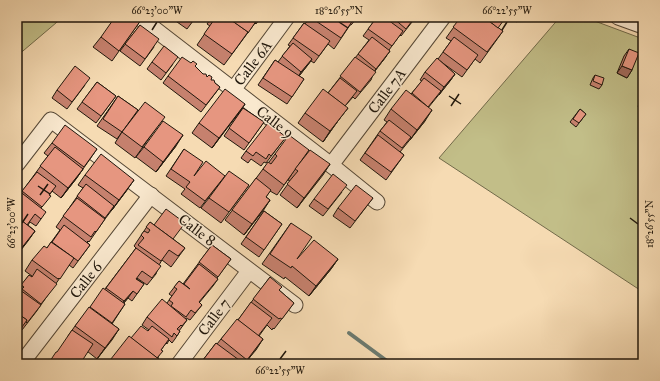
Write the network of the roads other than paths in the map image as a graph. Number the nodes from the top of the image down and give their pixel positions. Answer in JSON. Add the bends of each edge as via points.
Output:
{"nodes":[{"id":1,"x":139,"y":17,"type":"edge"},
{"id":2,"x":287,"y":17,"type":"edge"},
{"id":3,"x":443,"y":17,"type":"edge"},
{"id":4,"x":618,"y":17,"type":"edge"},
{"id":5,"x":643,"y":26,"type":"edge"},
{"id":6,"x":233,"y":90,"type":"junction"},
{"id":7,"x":17,"y":164,"type":"edge"},
{"id":8,"x":331,"y":165,"type":"junction"},
{"id":9,"x":151,"y":195,"type":"junction"},
{"id":10,"x":378,"y":202,"type":"dead end"},
{"id":11,"x":250,"y":271,"type":"junction"},
{"id":12,"x":296,"y":305,"type":"dead end"},
{"id":13,"x":21,"y":364,"type":"edge"},
{"id":14,"x":179,"y":364,"type":"edge"}],
"edges":[{"from":1,"to":6,"type":"street","name":"Calle 9"},
{"from":2,"to":6,"type":"street","name":"Calle 6A"},
{"from":3,"to":8,"type":"street","name":"Calle 7A"},
{"from":4,"to":5,"type":"street"},
{"from":6,"to":8,"type":"street","name":"Calle 9"},
{"from":7,"to":9,"type":"street","name":"Calle 8","via":[[51,120]]},
{"from":8,"to":10,"type":"street","name":"Calle 9"},
{"from":9,"to":11,"type":"street","name":"Calle 8"},
{"from":9,"to":13,"type":"street","name":"Calle 6"},
{"from":11,"to":12,"type":"street","name":"Calle 8"},
{"from":11,"to":14,"type":"street","name":"Calle 7"}]}
